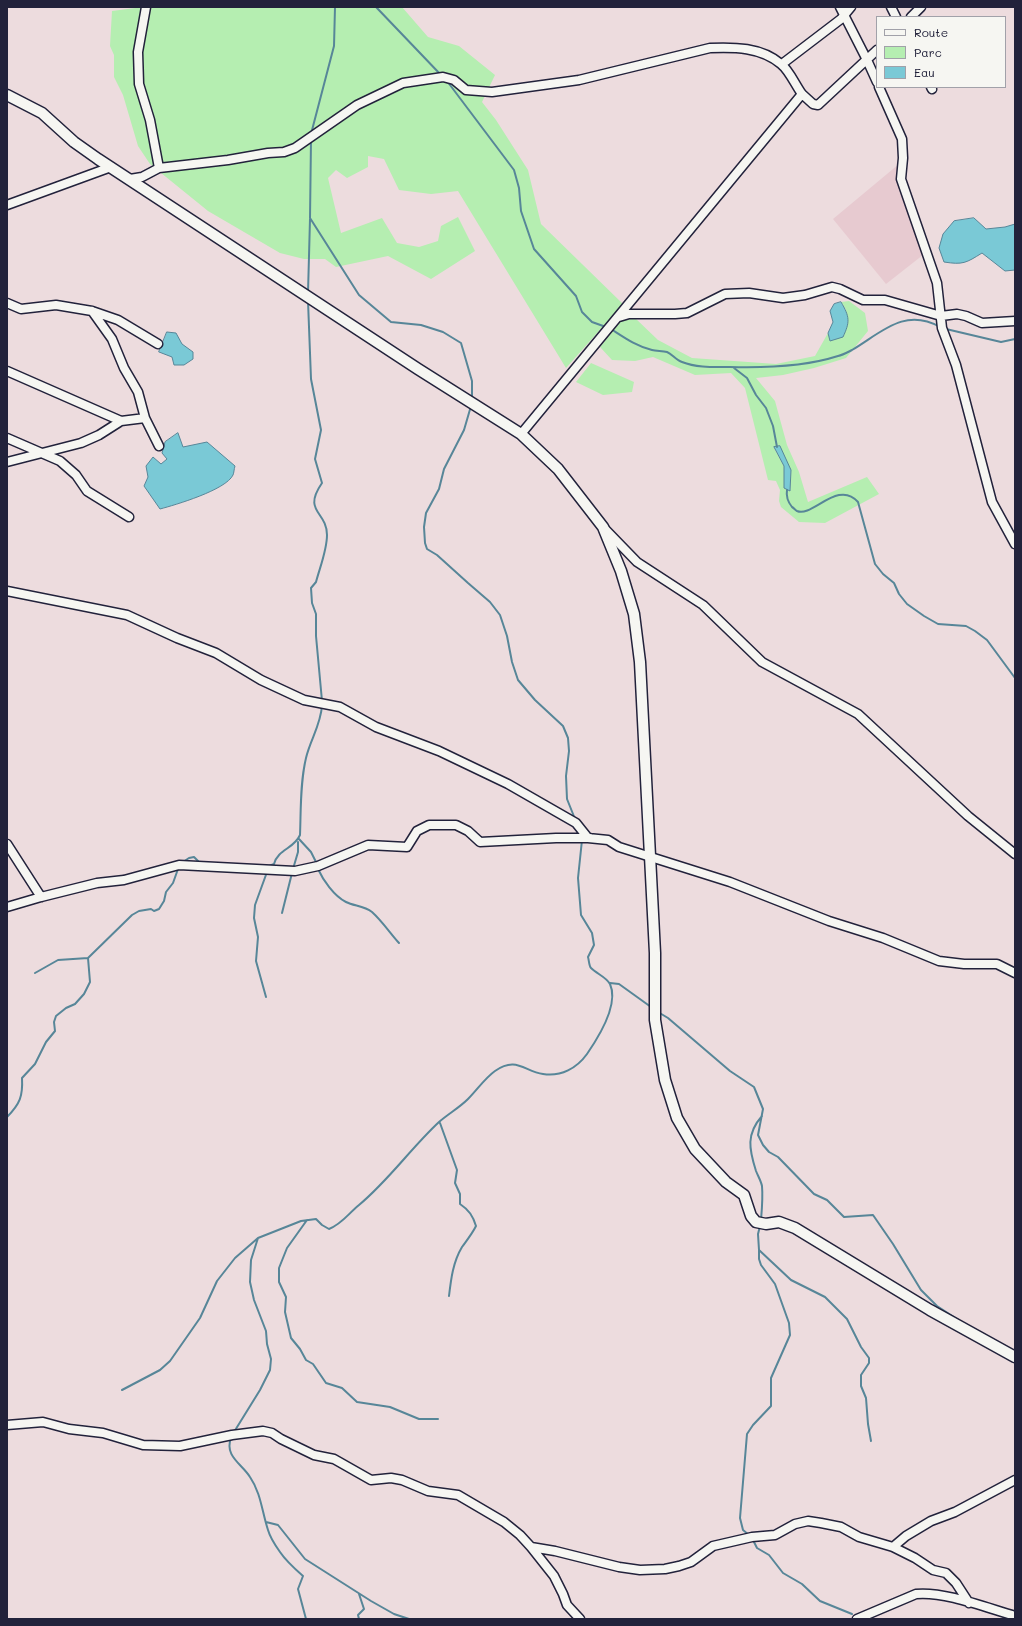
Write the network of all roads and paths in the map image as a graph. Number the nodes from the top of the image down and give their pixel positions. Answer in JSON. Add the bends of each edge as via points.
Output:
{"nodes":[{"id":1,"x":146,"y":7,"type":"edge"},
{"id":2,"x":851,"y":7,"type":"edge"},
{"id":3,"x":890,"y":7,"type":"edge"},
{"id":4,"x":921,"y":7,"type":"edge"},
{"id":5,"x":842,"y":11,"type":"edge"},
{"id":6,"x":895,"y":16,"type":"edge"},
{"id":7,"x":912,"y":16,"type":"edge"},
{"id":8,"x":876,"y":51,"type":"edge"},
{"id":9,"x":868,"y":60,"type":"junction"},
{"id":10,"x":782,"y":64,"type":"junction"},
{"id":11,"x":876,"y":80,"type":"edge"},
{"id":12,"x":879,"y":88,"type":"edge"},
{"id":13,"x":802,"y":94,"type":"junction"},
{"id":14,"x":7,"y":95,"type":"edge"},
{"id":15,"x":111,"y":167,"type":"junction"},
{"id":16,"x":159,"y":168,"type":"junction"},
{"id":17,"x":130,"y":180,"type":"junction"},
{"id":18,"x":7,"y":205,"type":"edge"},
{"id":19,"x":7,"y":303,"type":"edge"},
{"id":20,"x":92,"y":311,"type":"junction"},
{"id":21,"x":941,"y":316,"type":"junction"},
{"id":22,"x":619,"y":317,"type":"junction"},
{"id":23,"x":1015,"y":321,"type":"edge"},
{"id":24,"x":158,"y":344,"type":"dead end"},
{"id":25,"x":7,"y":371,"type":"edge"},
{"id":26,"x":145,"y":418,"type":"junction"},
{"id":27,"x":121,"y":421,"type":"junction"},
{"id":28,"x":521,"y":434,"type":"junction"},
{"id":29,"x":7,"y":438,"type":"edge"},
{"id":30,"x":159,"y":446,"type":"dead end"},
{"id":31,"x":42,"y":452,"type":"junction"},
{"id":32,"x":7,"y":462,"type":"edge"},
{"id":33,"x":129,"y":517,"type":"dead end"},
{"id":34,"x":603,"y":527,"type":"junction"},
{"id":35,"x":1015,"y":544,"type":"edge"},
{"id":36,"x":7,"y":591,"type":"edge"},
{"id":37,"x":590,"y":838,"type":"junction"},
{"id":38,"x":7,"y":844,"type":"edge"},
{"id":39,"x":1015,"y":854,"type":"edge"},
{"id":40,"x":650,"y":856,"type":"junction"},
{"id":41,"x":41,"y":897,"type":"junction"},
{"id":42,"x":7,"y":907,"type":"edge"},
{"id":43,"x":1015,"y":973,"type":"edge"},
{"id":44,"x":1015,"y":1357,"type":"edge"},
{"id":45,"x":7,"y":1425,"type":"edge"},
{"id":46,"x":1015,"y":1480,"type":"edge"},
{"id":47,"x":531,"y":1547,"type":"junction"},
{"id":48,"x":893,"y":1547,"type":"junction"},
{"id":49,"x":969,"y":1602,"type":"junction"},
{"id":50,"x":1015,"y":1616,"type":"edge"},
{"id":51,"x":580,"y":1619,"type":"edge"},
{"id":52,"x":857,"y":1619,"type":"edge"}],
"edges":[{"from":1,"to":16,"type":"street","via":[[138,52],[139,84],[150,120]]},
{"from":2,"to":5,"type":"street"},
{"from":3,"to":6,"type":"street"},
{"from":4,"to":7,"type":"street"},
{"from":5,"to":9,"type":"street"},
{"from":5,"to":10,"type":"street"},
{"from":8,"to":9,"type":"street"},
{"from":9,"to":11,"type":"street"},
{"from":9,"to":13,"type":"street","via":[[818,105],[813,104]]},
{"from":10,"to":13,"type":"street"},
{"from":10,"to":16,"type":"street","via":[[763,52],[710,48],[579,80],[492,92],[466,90],[454,80],[443,77],[403,83],[357,105],[295,148],[284,152]]},
{"from":12,"to":21,"type":"street","via":[[902,139],[904,158],[901,179],[937,283]]},
{"from":13,"to":22,"type":"street"},
{"from":14,"to":15,"type":"street","via":[[42,113],[74,142]]},
{"from":15,"to":17,"type":"street"},
{"from":15,"to":18,"type":"street"},
{"from":16,"to":17,"type":"street"},
{"from":17,"to":28,"type":"street"},
{"from":19,"to":20,"type":"street","via":[[21,309],[56,305]]},
{"from":20,"to":24,"type":"street","via":[[118,320]]},
{"from":20,"to":26,"type":"street","via":[[112,340],[138,392]]},
{"from":21,"to":22,"type":"street","via":[[885,300],[863,300],[832,287],[783,298],[749,293],[725,294],[687,313],[629,314]]},
{"from":21,"to":23,"type":"street","via":[[956,314],[982,323]]},
{"from":21,"to":35,"type":"street","via":[[944,337],[956,365],[992,502]]},
{"from":22,"to":28,"type":"street"},
{"from":25,"to":27,"type":"street"},
{"from":26,"to":27,"type":"street"},
{"from":26,"to":30,"type":"street"},
{"from":27,"to":31,"type":"street","via":[[81,443]]},
{"from":28,"to":34,"type":"street","via":[[558,469]]},
{"from":29,"to":31,"type":"street"},
{"from":31,"to":32,"type":"street"},
{"from":31,"to":33,"type":"street","via":[[60,460],[76,475],[87,491]]},
{"from":34,"to":39,"type":"street","via":[[637,562],[703,605],[762,662],[858,714],[968,816]]},
{"from":34,"to":40,"type":"street","via":[[621,571],[634,614],[640,662]]},
{"from":36,"to":37,"type":"street","via":[[127,615],[216,653],[262,680],[304,700],[340,707],[376,727],[439,751],[508,784],[576,823]]},
{"from":37,"to":40,"type":"street","via":[[608,840],[619,847]]},
{"from":37,"to":41,"type":"street","via":[[480,842],[468,831],[456,825],[428,825],[417,831],[407,846],[368,845],[318,866],[295,871],[179,865],[124,880],[97,883]]},
{"from":38,"to":41,"type":"street"},
{"from":40,"to":43,"type":"street","via":[[730,882],[939,961],[997,964]]},
{"from":40,"to":44,"type":"street","via":[[656,1020],[665,1080],[677,1118],[695,1149],[726,1182],[744,1195],[751,1216],[756,1222],[779,1222],[795,1228],[930,1310]]},
{"from":41,"to":42,"type":"street"},
{"from":45,"to":47,"type":"street","via":[[43,1422],[75,1430],[103,1433],[143,1445],[180,1446],[256,1431],[272,1433],[281,1440],[314,1455],[334,1459],[371,1480],[402,1480],[428,1491],[458,1496],[504,1522]]},
{"from":46,"to":48,"type":"street","via":[[954,1512],[931,1521]]},
{"from":47,"to":48,"type":"street","via":[[619,1567],[640,1570],[665,1569],[691,1562],[713,1546],[775,1534],[808,1521],[841,1527],[859,1537]]},
{"from":47,"to":51,"type":"street","via":[[554,1576],[567,1605]]},
{"from":48,"to":49,"type":"street","via":[[933,1570],[946,1573]]},
{"from":49,"to":50,"type":"street"},
{"from":49,"to":52,"type":"street","via":[[925,1593],[916,1594]]}]}
